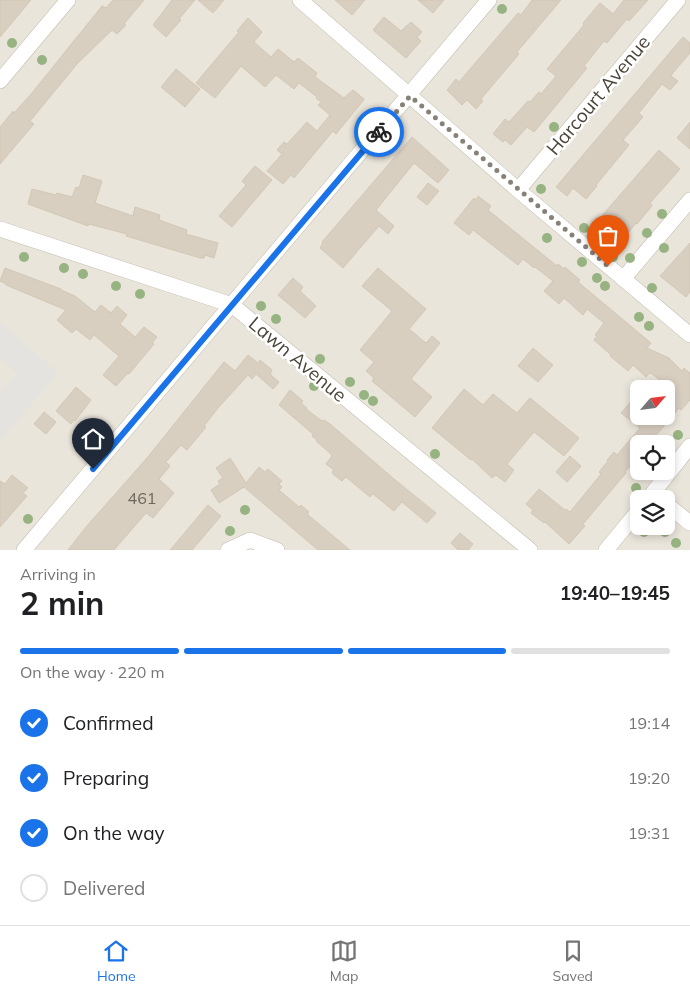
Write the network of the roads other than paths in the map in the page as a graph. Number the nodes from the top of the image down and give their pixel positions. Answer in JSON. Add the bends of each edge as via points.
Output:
{"nodes":[{"id":1,"x":68,"y":0,"type":"edge"},
{"id":2,"x":300,"y":0,"type":"edge"},
{"id":3,"x":489,"y":0,"type":"edge"},
{"id":4,"x":678,"y":0,"type":"edge"},
{"id":5,"x":0,"y":81,"type":"edge"},
{"id":6,"x":410,"y":96,"type":"junction"},
{"id":7,"x":518,"y":190,"type":"junction"},
{"id":8,"x":690,"y":200,"type":"edge"},
{"id":9,"x":0,"y":229,"type":"edge"},
{"id":10,"x":623,"y":279,"type":"junction"},
{"id":11,"x":232,"y":305,"type":"junction"},
{"id":12,"x":690,"y":335,"type":"edge"},
{"id":13,"x":690,"y":446,"type":"edge"},
{"id":14,"x":658,"y":490,"type":"edge"},
{"id":15,"x":675,"y":511,"type":"edge"},
{"id":16,"x":630,"y":521,"type":"edge"},
{"id":17,"x":690,"y":523,"type":"edge"},
{"id":18,"x":24,"y":550,"type":"edge"},
{"id":19,"x":228,"y":550,"type":"edge"},
{"id":20,"x":277,"y":550,"type":"edge"},
{"id":21,"x":530,"y":550,"type":"edge"},
{"id":22,"x":606,"y":550,"type":"edge"}],
"edges":[{"from":1,"to":5,"type":"street"},
{"from":2,"to":6,"type":"street"},
{"from":3,"to":6,"type":"street"},
{"from":4,"to":7,"type":"street","name":"Harcourt Avenue"},
{"from":6,"to":7,"type":"street"},
{"from":6,"to":11,"type":"street"},
{"from":7,"to":10,"type":"street"},
{"from":8,"to":10,"type":"street"},
{"from":9,"to":11,"type":"street","name":"Lawn Avenue"},
{"from":10,"to":12,"type":"street"},
{"from":11,"to":18,"type":"street"},
{"from":11,"to":21,"type":"street","name":"Lawn Avenue"},
{"from":13,"to":14,"type":"street"},
{"from":15,"to":17,"type":"street"},
{"from":16,"to":22,"type":"street"},
{"from":19,"to":20,"type":"street","via":[[250,540]]}]}
